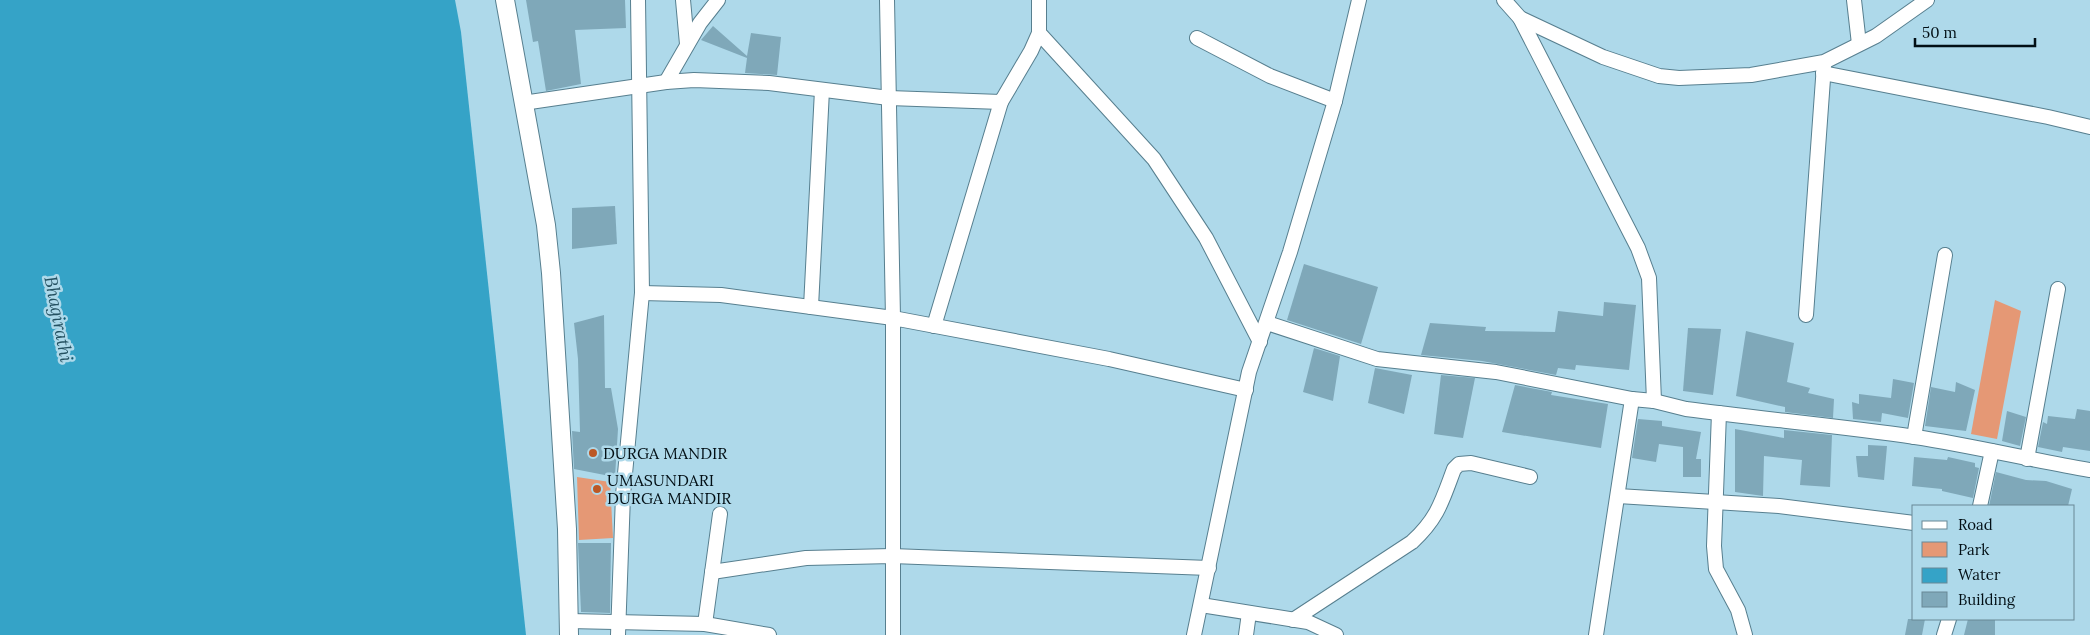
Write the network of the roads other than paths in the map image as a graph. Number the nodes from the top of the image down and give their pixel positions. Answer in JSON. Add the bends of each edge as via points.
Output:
{"nodes":[{"id":1,"x":505,"y":0,"type":"edge"},
{"id":2,"x":638,"y":0,"type":"edge"},
{"id":3,"x":683,"y":0,"type":"edge"},
{"id":4,"x":718,"y":0,"type":"edge"},
{"id":5,"x":887,"y":0,"type":"edge"},
{"id":6,"x":1039,"y":0,"type":"edge"},
{"id":7,"x":1359,"y":0,"type":"edge"},
{"id":8,"x":1504,"y":0,"type":"edge"},
{"id":9,"x":1854,"y":0,"type":"edge"},
{"id":10,"x":1927,"y":0,"type":"edge"},
{"id":11,"x":1520,"y":18,"type":"junction"},
{"id":12,"x":1038,"y":33,"type":"junction"},
{"id":13,"x":1196,"y":38,"type":"dead end"},
{"id":14,"x":687,"y":44,"type":"junction"},
{"id":15,"x":1859,"y":44,"type":"junction"},
{"id":16,"x":1824,"y":67,"type":"junction"},
{"id":17,"x":666,"y":82,"type":"junction"},
{"id":18,"x":639,"y":87,"type":"junction"},
{"id":19,"x":822,"y":90,"type":"junction"},
{"id":20,"x":889,"y":98,"type":"junction"},
{"id":21,"x":1335,"y":101,"type":"junction"},
{"id":22,"x":1001,"y":102,"type":"junction"},
{"id":23,"x":523,"y":103,"type":"junction"},
{"id":24,"x":2090,"y":127,"type":"edge"},
{"id":25,"x":1945,"y":255,"type":"dead end"},
{"id":26,"x":2058,"y":289,"type":"dead end"},
{"id":27,"x":642,"y":293,"type":"junction"},
{"id":28,"x":811,"y":307,"type":"junction"},
{"id":29,"x":1806,"y":315,"type":"dead end"},
{"id":30,"x":893,"y":318,"type":"junction"},
{"id":31,"x":1267,"y":323,"type":"junction"},
{"id":32,"x":934,"y":326,"type":"junction"},
{"id":33,"x":1260,"y":342,"type":"junction"},
{"id":34,"x":1246,"y":390,"type":"junction"},
{"id":35,"x":1632,"y":399,"type":"junction"},
{"id":36,"x":1654,"y":401,"type":"junction"},
{"id":37,"x":1719,"y":414,"type":"junction"},
{"id":38,"x":1914,"y":437,"type":"junction"},
{"id":39,"x":1992,"y":451,"type":"junction"},
{"id":40,"x":2027,"y":459,"type":"junction"},
{"id":41,"x":2090,"y":470,"type":"edge"},
{"id":42,"x":1530,"y":477,"type":"dead end"},
{"id":43,"x":1618,"y":496,"type":"junction"},
{"id":44,"x":1715,"y":503,"type":"junction"},
{"id":45,"x":1980,"y":505,"type":"edge"},
{"id":46,"x":720,"y":514,"type":"dead end"},
{"id":47,"x":1912,"y":523,"type":"edge"},
{"id":48,"x":892,"y":556,"type":"junction"},
{"id":49,"x":1208,"y":568,"type":"junction"},
{"id":50,"x":712,"y":572,"type":"junction"},
{"id":51,"x":1201,"y":605,"type":"junction"},
{"id":52,"x":1248,"y":613,"type":"junction"},
{"id":53,"x":1293,"y":620,"type":"junction"},
{"id":54,"x":1949,"y":620,"type":"edge"},
{"id":55,"x":705,"y":624,"type":"junction"},
{"id":56,"x":569,"y":628,"type":"edge"},
{"id":57,"x":618,"y":628,"type":"edge"},
{"id":58,"x":769,"y":635,"type":"edge"},
{"id":59,"x":893,"y":635,"type":"edge"},
{"id":60,"x":1194,"y":635,"type":"edge"},
{"id":61,"x":1246,"y":635,"type":"edge"},
{"id":62,"x":1336,"y":635,"type":"edge"},
{"id":63,"x":1596,"y":635,"type":"edge"},
{"id":64,"x":1745,"y":635,"type":"edge"},
{"id":65,"x":1944,"y":635,"type":"edge"}],
"edges":[{"from":1,"to":23,"type":"street"},
{"from":2,"to":18,"type":"street"},
{"from":3,"to":14,"type":"street"},
{"from":4,"to":14,"type":"street"},
{"from":5,"to":20,"type":"street"},
{"from":6,"to":12,"type":"street"},
{"from":7,"to":21,"type":"street"},
{"from":8,"to":11,"type":"street"},
{"from":9,"to":15,"type":"street"},
{"from":10,"to":15,"type":"street","via":[[1876,36]]},
{"from":11,"to":16,"type":"street","via":[[1603,57],[1659,76],[1751,75]]},
{"from":11,"to":36,"type":"street","via":[[1638,248],[1650,278]]},
{"from":12,"to":22,"type":"street"},
{"from":12,"to":33,"type":"street","via":[[1154,159],[1206,238]]},
{"from":13,"to":21,"type":"street","via":[[1270,76]]},
{"from":14,"to":17,"type":"street"},
{"from":15,"to":16,"type":"street"},
{"from":16,"to":24,"type":"street"},
{"from":16,"to":29,"type":"street"},
{"from":17,"to":18,"type":"street"},
{"from":17,"to":19,"type":"street","via":[[769,83]]},
{"from":18,"to":23,"type":"street"},
{"from":18,"to":27,"type":"street"},
{"from":19,"to":20,"type":"street"},
{"from":19,"to":28,"type":"street"},
{"from":20,"to":22,"type":"street"},
{"from":20,"to":30,"type":"street"},
{"from":21,"to":31,"type":"street"},
{"from":22,"to":32,"type":"street"},
{"from":23,"to":56,"type":"street","via":[[546,225],[551,273],[567,529]]},
{"from":25,"to":38,"type":"street"},
{"from":26,"to":40,"type":"street"},
{"from":27,"to":28,"type":"street","via":[[721,295]]},
{"from":27,"to":57,"type":"street","via":[[623,495]]},
{"from":28,"to":30,"type":"street"},
{"from":30,"to":32,"type":"street"},
{"from":30,"to":48,"type":"street"},
{"from":31,"to":33,"type":"street"},
{"from":31,"to":35,"type":"street","via":[[1378,359],[1496,372]]},
{"from":32,"to":34,"type":"street","via":[[1109,359]]},
{"from":33,"to":34,"type":"street"},
{"from":34,"to":49,"type":"street"},
{"from":35,"to":36,"type":"street"},
{"from":35,"to":43,"type":"street"},
{"from":36,"to":37,"type":"street"},
{"from":37,"to":38,"type":"street"},
{"from":37,"to":44,"type":"street"},
{"from":38,"to":39,"type":"street"},
{"from":39,"to":40,"type":"street"},
{"from":39,"to":45,"type":"street"},
{"from":40,"to":41,"type":"street"},
{"from":42,"to":53,"type":"street","via":[[1464,462],[1456,466],[1438,512],[1428,527],[1412,542]]},
{"from":43,"to":44,"type":"street"},
{"from":43,"to":63,"type":"street"},
{"from":44,"to":47,"type":"street","via":[[1779,506]]},
{"from":44,"to":64,"type":"street","via":[[1716,569],[1738,610]]},
{"from":46,"to":50,"type":"street"},
{"from":48,"to":49,"type":"street"},
{"from":48,"to":50,"type":"street","via":[[806,558]]},
{"from":48,"to":59,"type":"street"},
{"from":49,"to":51,"type":"street"},
{"from":50,"to":55,"type":"street"},
{"from":51,"to":52,"type":"street"},
{"from":51,"to":60,"type":"street"},
{"from":52,"to":53,"type":"street"},
{"from":52,"to":61,"type":"street"},
{"from":53,"to":62,"type":"street","via":[[1308,622]]},
{"from":54,"to":65,"type":"street"},
{"from":55,"to":57,"type":"street"},
{"from":55,"to":58,"type":"street"},
{"from":56,"to":57,"type":"street"}]}
